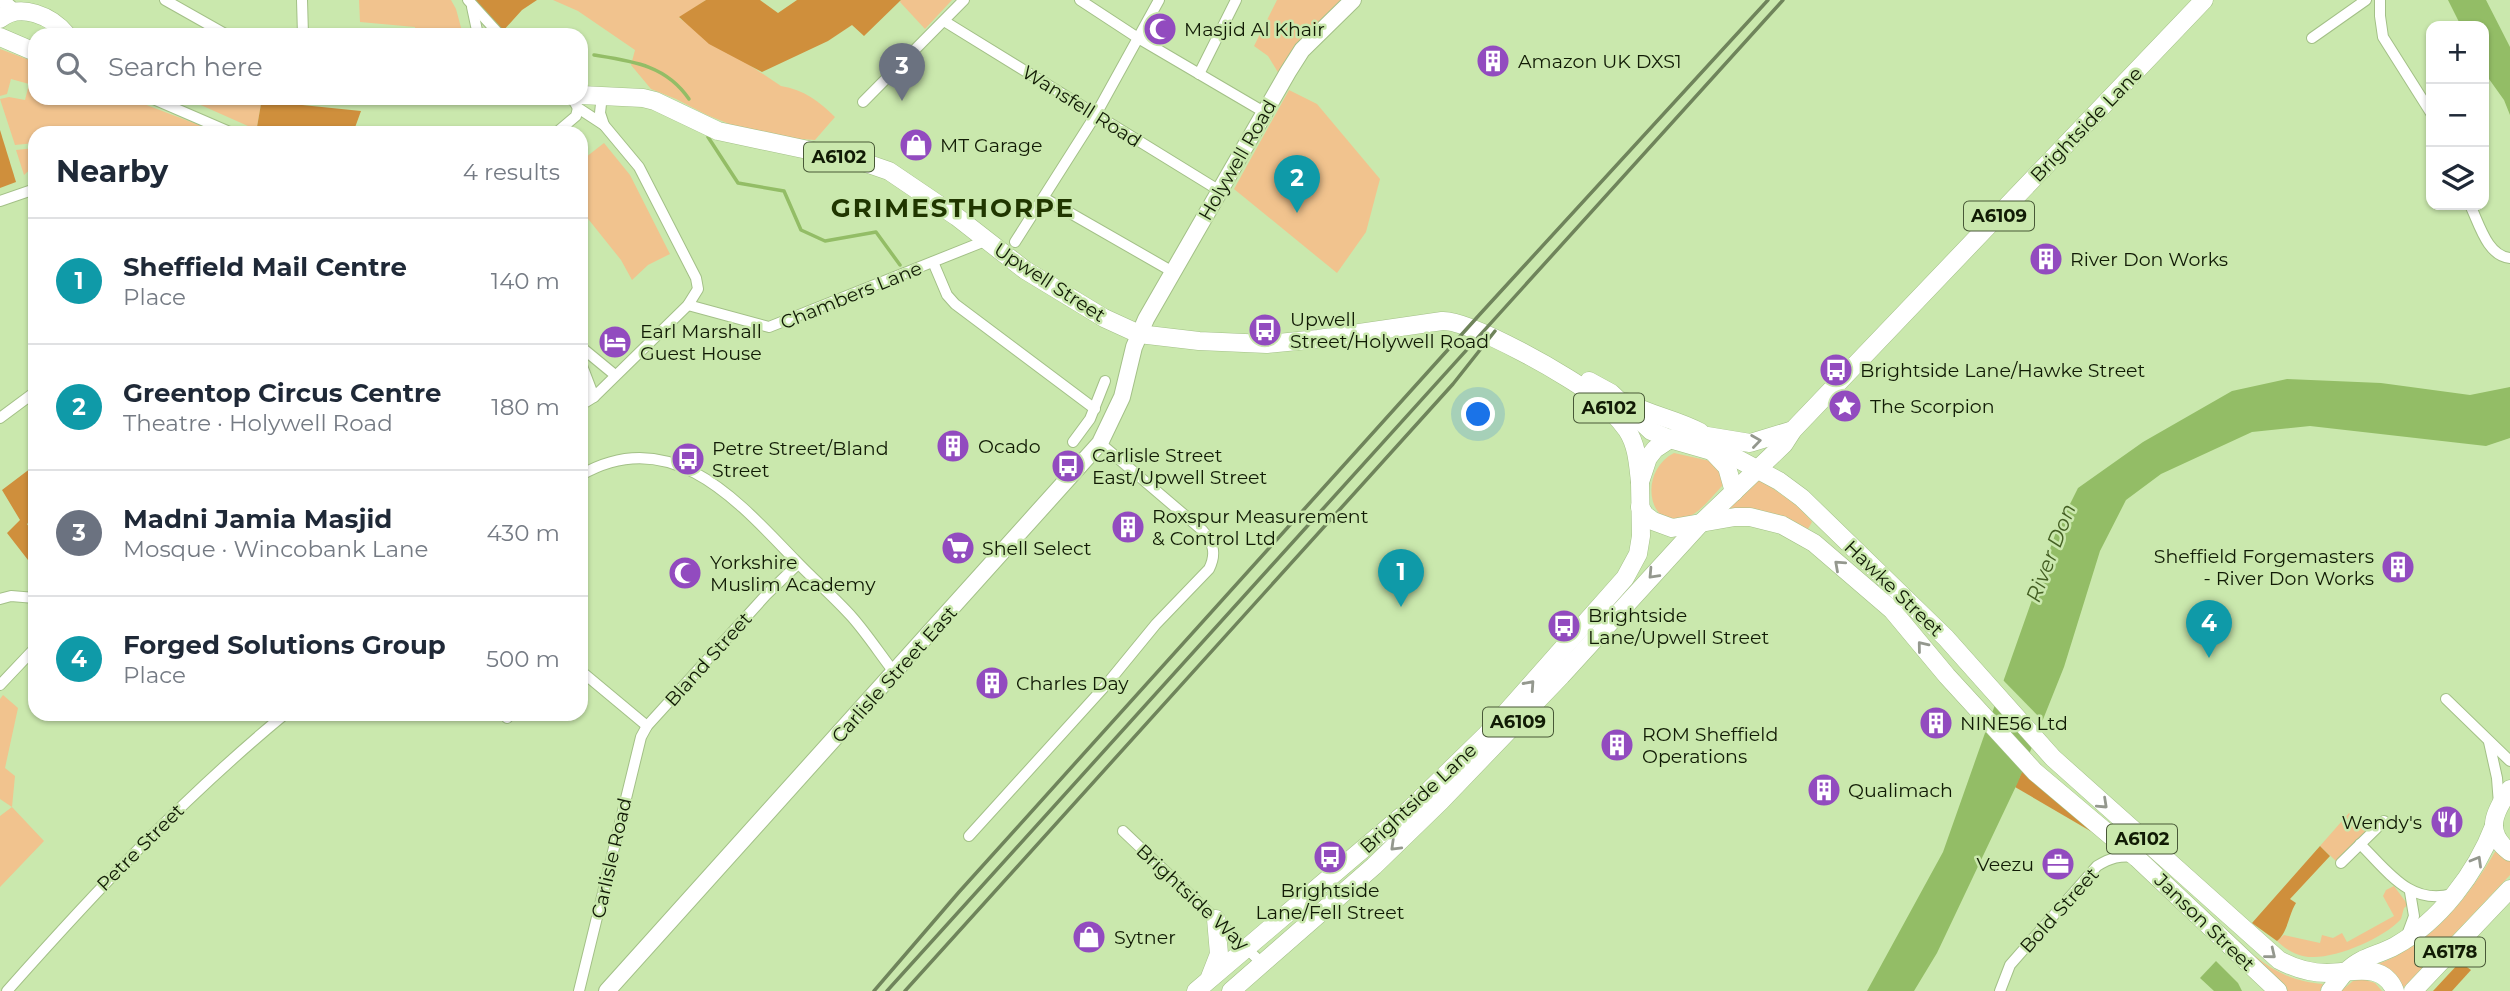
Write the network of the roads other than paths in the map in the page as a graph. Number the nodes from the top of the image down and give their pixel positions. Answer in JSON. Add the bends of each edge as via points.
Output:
{"nodes":[{"id":1,"x":165,"y":0,"type":"edge"},
{"id":2,"x":302,"y":0,"type":"edge"},
{"id":3,"x":964,"y":0,"type":"edge"},
{"id":4,"x":1080,"y":0,"type":"edge"},
{"id":5,"x":1159,"y":0,"type":"edge"},
{"id":6,"x":1236,"y":0,"type":"edge"},
{"id":7,"x":1353,"y":0,"type":"edge"},
{"id":8,"x":2204,"y":0,"type":"edge"},
{"id":9,"x":2366,"y":0,"type":"edge"},
{"id":10,"x":2380,"y":0,"type":"edge"},
{"id":11,"x":469,"y":3,"type":"edge"},
{"id":12,"x":14,"y":8,"type":"edge"},
{"id":13,"x":944,"y":21,"type":"junction"},
{"id":14,"x":57,"y":28,"type":"edge"},
{"id":15,"x":215,"y":28,"type":"edge"},
{"id":16,"x":303,"y":28,"type":"edge"},
{"id":17,"x":476,"y":28,"type":"edge"},
{"id":18,"x":489,"y":28,"type":"edge"},
{"id":19,"x":2,"y":34,"type":"edge"},
{"id":20,"x":1138,"y":38,"type":"junction"},
{"id":21,"x":2312,"y":38,"type":"dead end"},
{"id":22,"x":28,"y":48,"type":"edge"},
{"id":23,"x":1199,"y":74,"type":"junction"},
{"id":24,"x":602,"y":95,"type":"junction"},
{"id":25,"x":588,"y":99,"type":"edge"},
{"id":26,"x":863,"y":102,"type":"dead end"},
{"id":27,"x":165,"y":105,"type":"edge"},
{"id":28,"x":579,"y":105,"type":"edge"},
{"id":29,"x":584,"y":105,"type":"edge"},
{"id":30,"x":2426,"y":105,"type":"edge"},
{"id":31,"x":1264,"y":112,"type":"junction"},
{"id":32,"x":1095,"y":116,"type":"junction"},
{"id":33,"x":604,"y":125,"type":"junction"},
{"id":34,"x":209,"y":126,"type":"edge"},
{"id":35,"x":565,"y":126,"type":"edge"},
{"id":36,"x":28,"y":191,"type":"edge"},
{"id":37,"x":1220,"y":191,"type":"junction"},
{"id":38,"x":1044,"y":198,"type":"junction"},
{"id":39,"x":0,"y":201,"type":"edge"},
{"id":40,"x":2472,"y":210,"type":"edge"},
{"id":41,"x":985,"y":241,"type":"junction"},
{"id":42,"x":1014,"y":242,"type":"dead end"},
{"id":43,"x":2510,"y":258,"type":"edge"},
{"id":44,"x":933,"y":262,"type":"junction"},
{"id":45,"x":1173,"y":272,"type":"junction"},
{"id":46,"x":688,"y":304,"type":"junction"},
{"id":47,"x":1139,"y":334,"type":"junction"},
{"id":48,"x":588,"y":353,"type":"edge"},
{"id":49,"x":1540,"y":362,"type":"junction"},
{"id":50,"x":615,"y":375,"type":"junction"},
{"id":51,"x":588,"y":381,"type":"edge"},
{"id":52,"x":1105,"y":381,"type":"dead end"},
{"id":53,"x":1611,"y":393,"type":"junction"},
{"id":54,"x":28,"y":397,"type":"edge"},
{"id":55,"x":594,"y":397,"type":"junction"},
{"id":56,"x":588,"y":401,"type":"edge"},
{"id":57,"x":1095,"y":408,"type":"junction"},
{"id":58,"x":0,"y":418,"type":"edge"},
{"id":59,"x":1793,"y":430,"type":"junction"},
{"id":60,"x":1670,"y":439,"type":"junction"},
{"id":61,"x":1073,"y":442,"type":"dead end"},
{"id":62,"x":1708,"y":442,"type":"junction"},
{"id":63,"x":1100,"y":443,"type":"junction"},
{"id":64,"x":1758,"y":469,"type":"junction"},
{"id":65,"x":588,"y":472,"type":"edge"},
{"id":66,"x":1640,"y":482,"type":"junction"},
{"id":67,"x":1734,"y":492,"type":"junction"},
{"id":68,"x":1640,"y":507,"type":"junction"},
{"id":69,"x":1699,"y":525,"type":"junction"},
{"id":70,"x":798,"y":564,"type":"junction"},
{"id":71,"x":28,"y":597,"type":"edge"},
{"id":72,"x":0,"y":600,"type":"edge"},
{"id":73,"x":28,"y":655,"type":"edge"},
{"id":74,"x":894,"y":672,"type":"junction"},
{"id":75,"x":588,"y":677,"type":"edge"},
{"id":76,"x":0,"y":685,"type":"edge"},
{"id":77,"x":2446,"y":699,"type":"dead end"},
{"id":78,"x":276,"y":721,"type":"edge"},
{"id":79,"x":647,"y":726,"type":"junction"},
{"id":80,"x":2488,"y":740,"type":"junction"},
{"id":81,"x":2053,"y":758,"type":"joint"},
{"id":82,"x":2510,"y":761,"type":"edge"},
{"id":83,"x":2035,"y":772,"type":"joint"},
{"id":84,"x":2510,"y":789,"type":"edge"},
{"id":85,"x":2499,"y":804,"type":"junction"},
{"id":86,"x":2384,"y":821,"type":"dead end"},
{"id":87,"x":2494,"y":826,"type":"junction"},
{"id":88,"x":1123,"y":831,"type":"dead end"},
{"id":89,"x":969,"y":836,"type":"dead end"},
{"id":90,"x":2360,"y":844,"type":"junction"},
{"id":91,"x":2510,"y":852,"type":"edge"},
{"id":92,"x":2137,"y":858,"type":"junction"},
{"id":93,"x":2341,"y":863,"type":"dead end"},
{"id":94,"x":2510,"y":889,"type":"edge"},
{"id":95,"x":2410,"y":891,"type":"junction"},
{"id":96,"x":2454,"y":894,"type":"junction"},
{"id":97,"x":1216,"y":919,"type":"junction"},
{"id":98,"x":2404,"y":941,"type":"junction"},
{"id":99,"x":1247,"y":948,"type":"junction"},
{"id":100,"x":1264,"y":964,"type":"junction"},
{"id":101,"x":2346,"y":972,"type":"junction"},
{"id":102,"x":1202,"y":986,"type":"edge"},
{"id":103,"x":6,"y":991,"type":"edge"},
{"id":104,"x":579,"y":991,"type":"edge"},
{"id":105,"x":607,"y":991,"type":"edge"},
{"id":106,"x":1231,"y":991,"type":"edge"},
{"id":107,"x":2000,"y":991,"type":"edge"},
{"id":108,"x":2278,"y":991,"type":"edge"},
{"id":109,"x":2330,"y":991,"type":"edge"},
{"id":110,"x":2395,"y":991,"type":"edge"},
{"id":111,"x":2413,"y":991,"type":"edge"}],
"edges":[{"from":1,"to":15,"type":"street"},
{"from":2,"to":16,"type":"street"},
{"from":3,"to":13,"type":"street"},
{"from":4,"to":20,"type":"street"},
{"from":5,"to":20,"type":"street"},
{"from":6,"to":23,"type":"street"},
{"from":7,"to":31,"type":"main road","name":"Holywell Road","via":[[1302,51]]},
{"from":8,"to":59,"type":"main road","name":"Brightside Lane","number":"A6109"},
{"from":9,"to":21,"type":"street"},
{"from":10,"to":30,"type":"street","via":[[2383,37]]},
{"from":11,"to":17,"type":"street"},
{"from":11,"to":18,"type":"street"},
{"from":12,"to":14,"type":"main road"},
{"from":13,"to":26,"type":"street"},
{"from":13,"to":32,"type":"street","name":"Wansfell Road"},
{"from":19,"to":22,"type":"main road"},
{"from":20,"to":23,"type":"street"},
{"from":20,"to":32,"type":"street"},
{"from":23,"to":31,"type":"street"},
{"from":24,"to":25,"type":"main road","name":"Upwell Street","number":"A6102"},
{"from":24,"to":33,"type":"street"},
{"from":24,"to":41,"type":"main road","name":"Upwell Street","number":"A6102","via":[[643,98],[718,131],[889,171]]},
{"from":27,"to":34,"type":"street"},
{"from":28,"to":35,"type":"street","via":[[576,116]]},
{"from":29,"to":33,"type":"street"},
{"from":31,"to":37,"type":"main road","name":"Holywell Road"},
{"from":32,"to":37,"type":"street","name":"Wansfell Road"},
{"from":32,"to":38,"type":"street"},
{"from":33,"to":46,"type":"street","via":[[646,179],[696,278],[698,289]]},
{"from":36,"to":39,"type":"street"},
{"from":37,"to":45,"type":"main road","name":"Holywell Road"},
{"from":38,"to":42,"type":"street"},
{"from":38,"to":45,"type":"street"},
{"from":40,"to":43,"type":"street","via":[[2491,248]]},
{"from":41,"to":44,"type":"street","name":"Chambers Lane"},
{"from":41,"to":47,"type":"main road","name":"Upwell Street","number":"A6102","via":[[1104,318]]},
{"from":44,"to":46,"type":"street","name":"Chambers Lane","via":[[769,327]]},
{"from":44,"to":57,"type":"street","name":"Chambers Lane","via":[[955,304]]},
{"from":45,"to":47,"type":"main road","name":"Holywell Road"},
{"from":46,"to":50,"type":"street"},
{"from":47,"to":49,"type":"main road","name":"Upwell Street","number":"A6102","via":[[1267,344],[1450,321]]},
{"from":47,"to":63,"type":"main road","name":"Carlisle Street East","via":[[1122,397]]},
{"from":48,"to":50,"type":"street"},
{"from":49,"to":53,"type":"main road","name":"Upwell Street","number":"A6102"},
{"from":49,"to":66,"type":"main road","name":"Upwell Street","number":"A6102","via":[[1611,409],[1631,436]]},
{"from":50,"to":55,"type":"street"},
{"from":51,"to":55,"type":"street"},
{"from":52,"to":57,"type":"street"},
{"from":53,"to":60,"type":"main road","name":"Upwell Street","number":"A6102","via":[[1651,431]]},
{"from":53,"to":62,"type":"main road","via":[[1635,407],[1676,420]]},
{"from":54,"to":58,"type":"street"},
{"from":55,"to":56,"type":"street"},
{"from":57,"to":61,"type":"street"},
{"from":62,"to":59,"type":"main road","name":"Brightside Lane","number":"A6109","one_way":true,"via":[[1750,443]]},
{"from":59,"to":64,"type":"main road","name":"Brightside Lane"},
{"from":60,"to":62,"type":"main road","name":"Brightside Lane","number":"A6109","via":[[1689,433]]},
{"from":60,"to":66,"type":"main road","via":[[1650,454]]},
{"from":62,"to":64,"type":"main road","name":"Hawke Street","number":"A6102"},
{"from":62,"to":67,"type":"main road","via":[[1727,467]]},
{"from":63,"to":74,"type":"main road","name":"Carlisle Street East"},
{"from":63,"to":89,"type":"street","via":[[1202,530],[1213,547],[1213,561]]},
{"from":64,"to":67,"type":"main road","name":"Brightside Lane"},
{"from":64,"to":81,"type":"main road","name":"Hawke Street","number":"A6102","via":[[1802,498],[1917,608]]},
{"from":65,"to":70,"type":"street","via":[[639,458],[698,473],[742,505]]},
{"from":66,"to":68,"type":"main road"},
{"from":67,"to":69,"type":"main road"},
{"from":68,"to":69,"type":"main road","via":[[1645,515],[1668,527]]},
{"from":99,"to":68,"type":"main road","name":"Brightside Lane","number":"A6109","one_way":true,"via":[[1410,809],[1486,735],[1634,565],[1641,543]]},
{"from":83,"to":69,"type":"main road","name":"Hawke Street","number":"A6102","one_way":true,"via":[[1892,610],[1814,543],[1789,528],[1758,518],[1735,517]]},
{"from":69,"to":100,"type":"main road","name":"Brightside Lane","number":"A6109","one_way":true,"via":[[1450,793]]},
{"from":70,"to":74,"type":"street","via":[[853,618]]},
{"from":70,"to":79,"type":"street","name":"Bland Street"},
{"from":71,"to":72,"type":"street"},
{"from":73,"to":76,"type":"street"},
{"from":74,"to":105,"type":"main road","name":"Carlisle Street East"},
{"from":75,"to":79,"type":"street"},
{"from":77,"to":80,"type":"street"},
{"from":78,"to":103,"type":"street","name":"Petre Street","via":[[139,846]]},
{"from":79,"to":104,"type":"street","name":"Carlisle Road","via":[[637,748]]},
{"from":80,"to":82,"type":"street"},
{"from":80,"to":85,"type":"street"},
{"from":81,"to":101,"type":"main road","name":"Janson Street","number":"A6102","one_way":true,"via":[[2279,960],[2311,972]]},
{"from":83,"to":92,"type":"main road","name":"Janson Street","number":"A6102"},
{"from":84,"to":85,"type":"main road","number":"A6178"},
{"from":85,"to":87,"type":"main road","number":"A6178"},
{"from":86,"to":90,"type":"street"},
{"from":87,"to":91,"type":"main road","via":[[2499,841]]},
{"from":96,"to":87,"type":"main road","number":"A6178","one_way":true},
{"from":88,"to":97,"type":"street","name":"Brightside Way"},
{"from":90,"to":93,"type":"street"},
{"from":90,"to":95,"type":"street"},
{"from":92,"to":107,"type":"street","name":"Bold Street","via":[[2109,858],[2097,866],[2010,965]]},
{"from":92,"to":108,"type":"main road","name":"Janson Street","number":"A6102"},
{"from":94,"to":111,"type":"main road","number":"A6178"},
{"from":95,"to":96,"type":"street","via":[[2427,897]]},
{"from":95,"to":98,"type":"street","via":[[2414,916]]},
{"from":96,"to":98,"type":"main road","number":"A6178"},
{"from":97,"to":99,"type":"street","name":"Brightside Way"},
{"from":97,"to":102,"type":"main road","via":[[1219,954]]},
{"from":98,"to":101,"type":"main road","number":"A6178"},
{"from":99,"to":100,"type":"street","name":"Brightside Way"},
{"from":99,"to":102,"type":"main road","name":"Brightside Lane","number":"A6109"},
{"from":100,"to":106,"type":"main road","name":"Brightside Lane","number":"A6109"},
{"from":101,"to":109,"type":"main road","number":"A6178"},
{"from":101,"to":110,"type":"main road","number":"A6178","via":[[2378,972]]}]}
